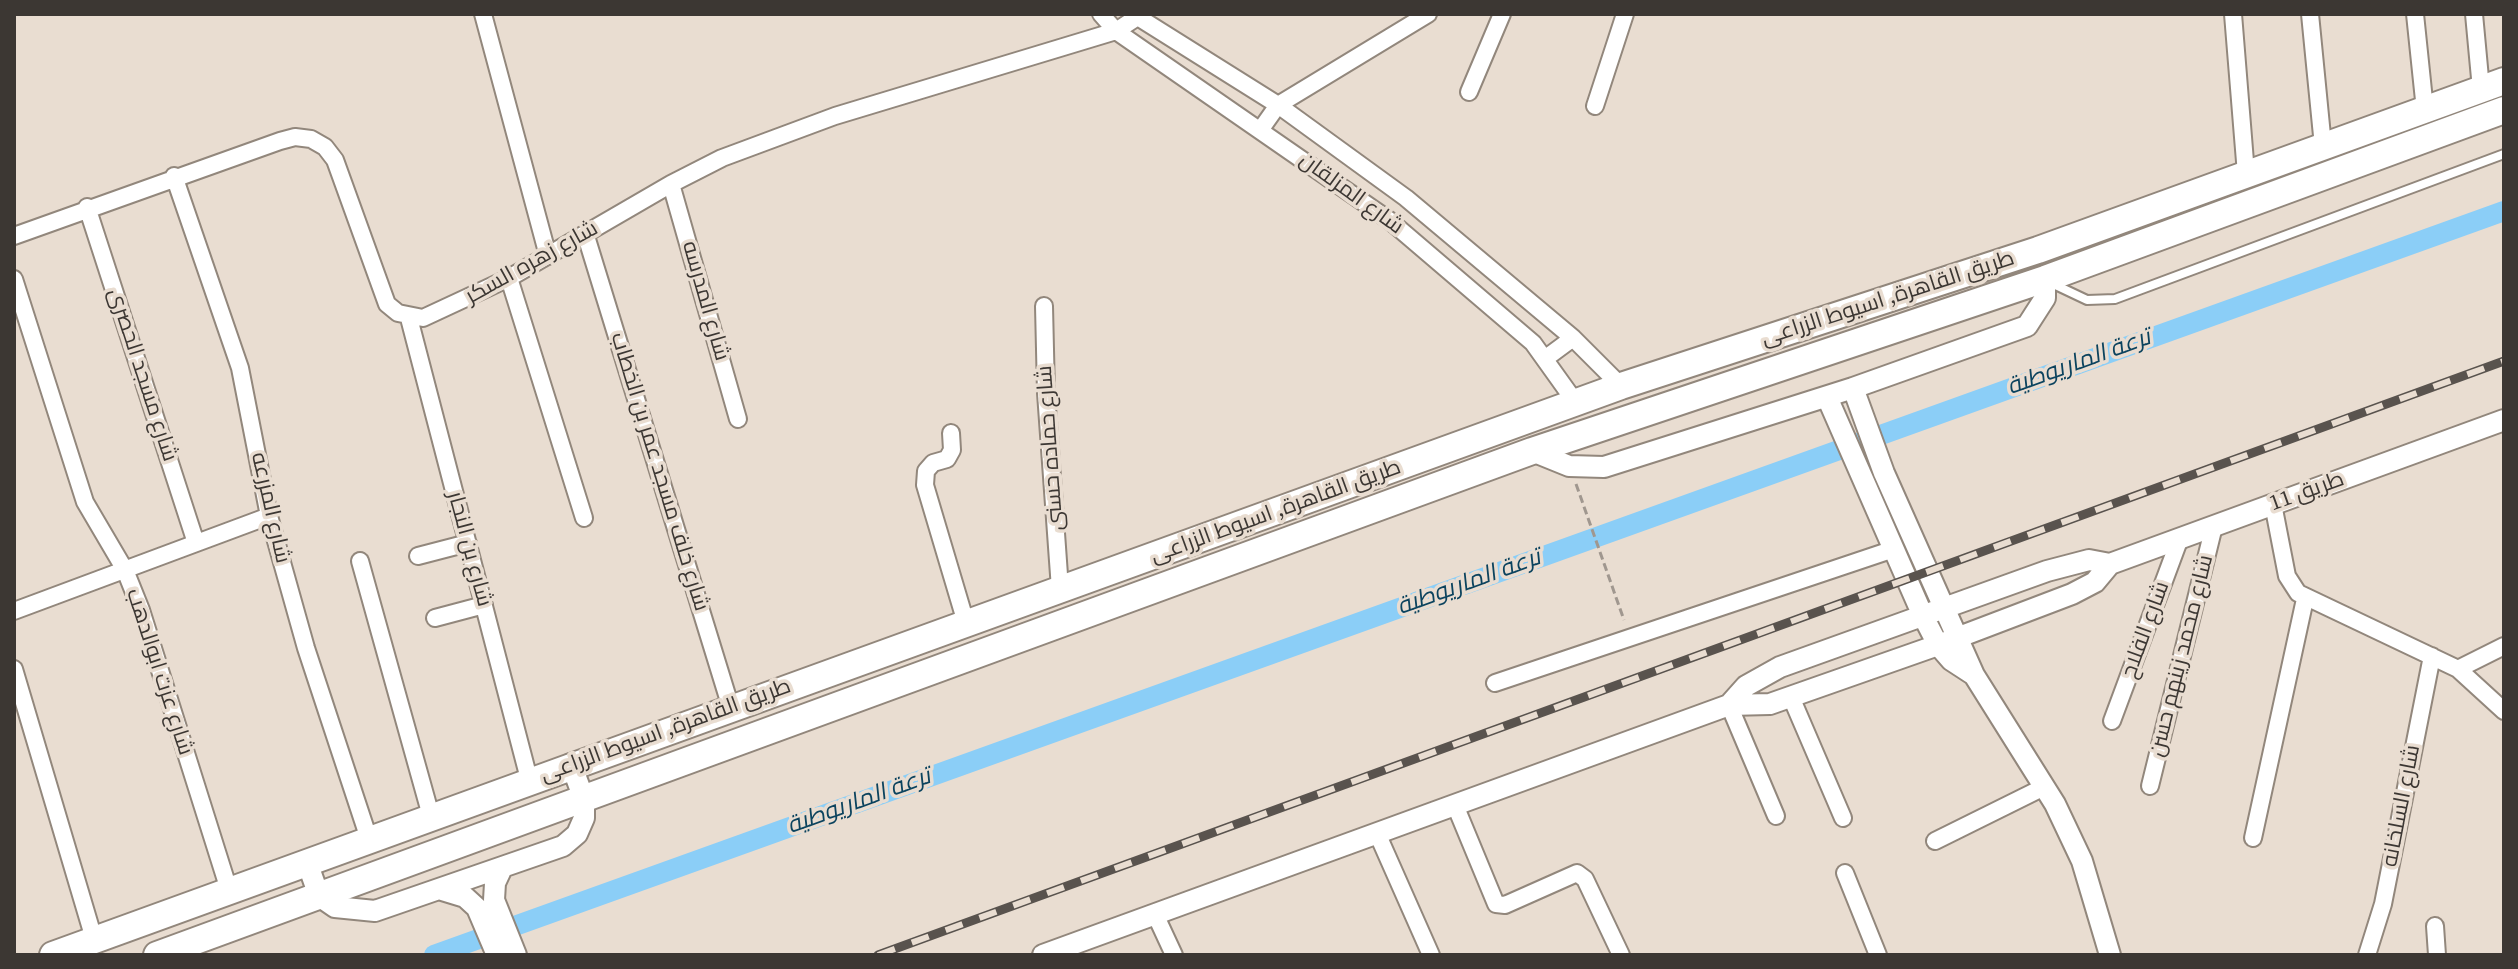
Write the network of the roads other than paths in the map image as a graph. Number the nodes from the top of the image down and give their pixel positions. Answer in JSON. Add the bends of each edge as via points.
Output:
{"nodes":[{"id":1,"x":483,"y":14,"type":"edge"},
{"id":2,"x":1101,"y":14,"type":"edge"},
{"id":3,"x":1428,"y":14,"type":"edge"},
{"id":4,"x":1502,"y":14,"type":"edge"},
{"id":5,"x":1625,"y":14,"type":"edge"},
{"id":6,"x":2233,"y":14,"type":"edge"},
{"id":7,"x":2310,"y":14,"type":"edge"},
{"id":8,"x":2415,"y":14,"type":"edge"},
{"id":9,"x":2474,"y":14,"type":"edge"},
{"id":10,"x":1137,"y":15,"type":"edge"},
{"id":11,"x":1116,"y":31,"type":"junction"},
{"id":12,"x":2493,"y":85,"type":"edge"},
{"id":13,"x":1469,"y":92,"type":"dead end"},
{"id":14,"x":1278,"y":105,"type":"junction"},
{"id":15,"x":1595,"y":106,"type":"dead end"},
{"id":16,"x":2425,"y":110,"type":"junction"},
{"id":17,"x":2504,"y":110,"type":"edge"},
{"id":18,"x":1261,"y":129,"type":"junction"},
{"id":19,"x":2323,"y":146,"type":"junction"},
{"id":20,"x":2504,"y":154,"type":"edge"},
{"id":21,"x":2246,"y":174,"type":"junction"},
{"id":22,"x":174,"y":176,"type":"junction"},
{"id":23,"x":671,"y":184,"type":"junction"},
{"id":24,"x":1406,"y":198,"type":"junction"},
{"id":25,"x":87,"y":207,"type":"junction"},
{"id":26,"x":1389,"y":220,"type":"junction"},
{"id":27,"x":14,"y":236,"type":"edge"},
{"id":28,"x":586,"y":236,"type":"junction"},
{"id":29,"x":2038,"y":250,"type":"junction"},
{"id":30,"x":548,"y":256,"type":"junction"},
{"id":31,"x":509,"y":278,"type":"junction"},
{"id":32,"x":14,"y":279,"type":"edge"},
{"id":33,"x":2045,"y":279,"type":"junction"},
{"id":34,"x":1044,"y":306,"type":"dead end"},
{"id":35,"x":409,"y":318,"type":"junction"},
{"id":36,"x":1573,"y":338,"type":"junction"},
{"id":37,"x":1546,"y":358,"type":"junction"},
{"id":38,"x":1621,"y":386,"type":"junction"},
{"id":39,"x":1856,"y":398,"type":"junction"},
{"id":40,"x":1576,"y":403,"type":"junction"},
{"id":41,"x":1832,"y":405,"type":"junction"},
{"id":42,"x":738,"y":419,"type":"dead end"},
{"id":43,"x":2504,"y":420,"type":"edge"},
{"id":44,"x":1516,"y":425,"type":"junction"},
{"id":45,"x":951,"y":433,"type":"dead end"},
{"id":46,"x":1532,"y":451,"type":"junction"},
{"id":47,"x":1874,"y":477,"type":"junction"},
{"id":48,"x":2273,"y":504,"type":"junction"},
{"id":49,"x":269,"y":516,"type":"junction"},
{"id":50,"x":584,"y":518,"type":"dead end"},
{"id":51,"x":2214,"y":526,"type":"junction"},
{"id":52,"x":2180,"y":538,"type":"junction"},
{"id":53,"x":196,"y":543,"type":"junction"},
{"id":54,"x":468,"y":543,"type":"junction"},
{"id":55,"x":1894,"y":549,"type":"junction"},
{"id":56,"x":418,"y":556,"type":"dead end"},
{"id":57,"x":360,"y":561,"type":"dead end"},
{"id":58,"x":2110,"y":564,"type":"junction"},
{"id":59,"x":125,"y":570,"type":"junction"},
{"id":60,"x":1060,"y":589,"type":"junction"},
{"id":61,"x":2305,"y":599,"type":"junction"},
{"id":62,"x":484,"y":605,"type":"junction"},
{"id":63,"x":1946,"y":608,"type":"junction"},
{"id":64,"x":14,"y":611,"type":"edge"},
{"id":65,"x":1923,"y":616,"type":"junction"},
{"id":66,"x":435,"y":618,"type":"dead end"},
{"id":67,"x":966,"y":623,"type":"junction"},
{"id":68,"x":1960,"y":637,"type":"junction"},
{"id":69,"x":1938,"y":645,"type":"junction"},
{"id":70,"x":2504,"y":646,"type":"edge"},
{"id":71,"x":2432,"y":656,"type":"junction"},
{"id":72,"x":14,"y":669,"type":"edge"},
{"id":73,"x":2458,"y":669,"type":"junction"},
{"id":74,"x":1974,"y":675,"type":"junction"},
{"id":75,"x":1495,"y":683,"type":"dead end"},
{"id":76,"x":1791,"y":697,"type":"junction"},
{"id":77,"x":1729,"y":705,"type":"junction"},
{"id":78,"x":731,"y":708,"type":"junction"},
{"id":79,"x":2504,"y":711,"type":"edge"},
{"id":80,"x":2112,"y":721,"type":"dead end"},
{"id":81,"x":571,"y":764,"type":"junction"},
{"id":82,"x":529,"y":779,"type":"junction"},
{"id":83,"x":2150,"y":786,"type":"dead end"},
{"id":84,"x":2044,"y":787,"type":"junction"},
{"id":85,"x":584,"y":799,"type":"junction"},
{"id":86,"x":1455,"y":805,"type":"junction"},
{"id":87,"x":431,"y":816,"type":"junction"},
{"id":88,"x":1776,"y":816,"type":"dead end"},
{"id":89,"x":1843,"y":818,"type":"dead end"},
{"id":90,"x":1377,"y":833,"type":"junction"},
{"id":91,"x":2253,"y":838,"type":"dead end"},
{"id":92,"x":369,"y":839,"type":"junction"},
{"id":93,"x":1935,"y":841,"type":"dead end"},
{"id":94,"x":307,"y":862,"type":"junction"},
{"id":95,"x":502,"y":868,"type":"junction"},
{"id":96,"x":1845,"y":873,"type":"dead end"},
{"id":97,"x":229,"y":890,"type":"junction"},
{"id":98,"x":442,"y":890,"type":"junction"},
{"id":99,"x":319,"y":896,"type":"junction"},
{"id":100,"x":489,"y":911,"type":"junction"},
{"id":101,"x":1155,"y":914,"type":"junction"},
{"id":102,"x":2435,"y":926,"type":"dead end"},
{"id":103,"x":94,"y":939,"type":"junction"},
{"id":104,"x":1085,"y":948,"type":"edge"},
{"id":105,"x":53,"y":955,"type":"edge"},
{"id":106,"x":157,"y":955,"type":"edge"},
{"id":107,"x":497,"y":955,"type":"edge"},
{"id":108,"x":516,"y":955,"type":"edge"},
{"id":109,"x":1043,"y":955,"type":"edge"},
{"id":110,"x":1174,"y":955,"type":"edge"},
{"id":111,"x":1431,"y":955,"type":"edge"},
{"id":112,"x":1621,"y":955,"type":"edge"},
{"id":113,"x":1878,"y":955,"type":"edge"},
{"id":114,"x":2110,"y":955,"type":"edge"},
{"id":115,"x":2367,"y":955,"type":"edge"},
{"id":116,"x":2437,"y":955,"type":"edge"}],
"edges":[{"from":1,"to":30,"type":"street"},
{"from":2,"to":11,"type":"street","name":"شارع المزلقان"},
{"from":3,"to":14,"type":"street"},
{"from":4,"to":13,"type":"street"},
{"from":5,"to":15,"type":"street"},
{"from":6,"to":21,"type":"street"},
{"from":7,"to":19,"type":"street"},
{"from":8,"to":16,"type":"street"},
{"from":9,"to":12,"type":"street"},
{"from":10,"to":11,"type":"street","name":"شارع زهره السكر"},
{"from":10,"to":14,"type":"street","name":"شارع المزلقان"},
{"from":11,"to":18,"type":"street","name":"شارع المزلقان"},
{"from":11,"to":23,"type":"street","name":"شارع زهره السكر","via":[[835,116],[722,158]]},
{"from":12,"to":16,"type":"highway","name":"طريق القاهرة, اسيوط الزراعى"},
{"from":14,"to":18,"type":"street"},
{"from":14,"to":24,"type":"street","name":"شارع المزلقان"},
{"from":16,"to":19,"type":"highway","name":"طريق القاهرة, اسيوط الزراعى"},
{"from":17,"to":33,"type":"highway","name":"طريق القاهرة, اسيوط الزراعى"},
{"from":18,"to":26,"type":"street","name":"شارع المزلقان"},
{"from":19,"to":21,"type":"highway","name":"طريق القاهرة, اسيوط الزراعى"},
{"from":20,"to":33,"type":"lane","via":[[2115,299],[2073,296]]},
{"from":21,"to":29,"type":"highway","name":"طريق القاهرة, اسيوط الزراعى"},
{"from":22,"to":25,"type":"street"},
{"from":22,"to":35,"type":"street","via":[[295,137],[325,147],[335,160],[380,291],[387,304]]},
{"from":22,"to":49,"type":"street","name":"شارع المزرعه","via":[[242,377]]},
{"from":23,"to":28,"type":"street","name":"شارع زهره السكر"},
{"from":23,"to":42,"type":"street","name":"شارع المدرسه"},
{"from":24,"to":26,"type":"street"},
{"from":24,"to":36,"type":"street","name":"شارع المزلقان"},
{"from":25,"to":27,"type":"street"},
{"from":25,"to":53,"type":"street","name":"شارع مسجد الحصرى"},
{"from":26,"to":37,"type":"street","name":"شارع المزلقان"},
{"from":28,"to":30,"type":"street","name":"شارع زهره السكر"},
{"from":28,"to":78,"type":"street","name":"شارع خلف مسجد عمر بن الخطاب"},
{"from":29,"to":33,"type":"highway"},
{"from":29,"to":38,"type":"highway","name":"طريق القاهرة, اسيوط الزراعى"},
{"from":30,"to":31,"type":"street","name":"شارع زهره السكر"},
{"from":31,"to":35,"type":"street","name":"شارع زهره السكر","via":[[437,314]]},
{"from":31,"to":50,"type":"street"},
{"from":32,"to":59,"type":"street","name":"شارع عزت ابوالدهب","via":[[85,502]]},
{"from":33,"to":39,"type":"street","via":[[2045,298],[2027,326]]},
{"from":33,"to":46,"type":"highway","name":"طريق القاهرة, اسيوط الزراعى"},
{"from":34,"to":60,"type":"street","name":"شارع حماده حسنى"},
{"from":35,"to":54,"type":"street","name":"شارع بن النجار"},
{"from":36,"to":37,"type":"street"},
{"from":36,"to":38,"type":"street","name":"شارع المزلقان"},
{"from":37,"to":40,"type":"street","name":"شارع المزلقان"},
{"from":38,"to":40,"type":"highway","name":"طريق القاهرة, اسيوط الزراعى"},
{"from":39,"to":41,"type":"street"},
{"from":39,"to":47,"type":"street"},
{"from":40,"to":44,"type":"highway","name":"طريق القاهرة, اسيوط الزراعى"},
{"from":41,"to":46,"type":"street","via":[[1604,467],[1569,466]]},
{"from":41,"to":47,"type":"street"},
{"from":43,"to":48,"type":"street","name":"طريق 11"},
{"from":44,"to":46,"type":"highway"},
{"from":44,"to":60,"type":"highway","name":"طريق القاهرة, اسيوط الزراعى"},
{"from":45,"to":67,"type":"street","via":[[952,450],[926,471],[925,485]]},
{"from":46,"to":85,"type":"highway","name":"طريق القاهرة, اسيوط الزراعى"},
{"from":47,"to":55,"type":"street"},
{"from":47,"to":63,"type":"street"},
{"from":48,"to":51,"type":"street","name":"طريق 11"},
{"from":48,"to":61,"type":"street","via":[[2287,576]]},
{"from":49,"to":53,"type":"street"},
{"from":49,"to":92,"type":"street","name":"شارع المزرعه"},
{"from":51,"to":52,"type":"street","name":"طريق 11"},
{"from":51,"to":83,"type":"street","name":"شارع محمد زينهم حسن"},
{"from":52,"to":58,"type":"street","name":"طريق 11"},
{"from":52,"to":80,"type":"street","name":"شارع الفلاح"},
{"from":53,"to":59,"type":"street"},
{"from":54,"to":56,"type":"street"},
{"from":54,"to":62,"type":"street","name":"شارع بن النجار"},
{"from":55,"to":65,"type":"street"},
{"from":55,"to":75,"type":"street"},
{"from":57,"to":87,"type":"street"},
{"from":58,"to":63,"type":"street","name":"طريق 11","via":[[2089,560],[2069,565]]},
{"from":58,"to":68,"type":"street","name":"طريق 11","via":[[2095,582],[2072,594]]},
{"from":59,"to":64,"type":"street"},
{"from":59,"to":97,"type":"street","name":"شارع عزت ابوالدهب"},
{"from":60,"to":67,"type":"highway","name":"طريق القاهرة, اسيوط الزراعى"},
{"from":61,"to":71,"type":"street"},
{"from":61,"to":91,"type":"street"},
{"from":62,"to":66,"type":"street"},
{"from":62,"to":82,"type":"street","name":"شارع بن النجار"},
{"from":63,"to":65,"type":"street","name":"طريق 11"},
{"from":63,"to":68,"type":"street"},
{"from":65,"to":69,"type":"street"},
{"from":65,"to":77,"type":"street","name":"طريق 11","via":[[1772,671],[1746,686]]},
{"from":67,"to":78,"type":"highway","name":"طريق القاهرة, اسيوط الزراعى"},
{"from":68,"to":69,"type":"street","name":"طريق 11"},
{"from":68,"to":74,"type":"street"},
{"from":69,"to":74,"type":"street"},
{"from":69,"to":76,"type":"street","name":"طريق 11"},
{"from":70,"to":73,"type":"street"},
{"from":71,"to":73,"type":"street"},
{"from":71,"to":115,"type":"street","name":"شارع السلخانه","via":[[2383,904]]},
{"from":72,"to":103,"type":"street"},
{"from":73,"to":79,"type":"street"},
{"from":74,"to":84,"type":"street"},
{"from":76,"to":77,"type":"street","name":"طريق 11","via":[[1753,706]]},
{"from":76,"to":89,"type":"street"},
{"from":77,"to":86,"type":"street"},
{"from":77,"to":88,"type":"street"},
{"from":78,"to":81,"type":"highway","name":"طريق القاهرة, اسيوط الزراعى"},
{"from":81,"to":82,"type":"highway","name":"طريق القاهرة, اسيوط الزراعى"},
{"from":81,"to":85,"type":"street"},
{"from":82,"to":87,"type":"highway","name":"طريق القاهرة, اسيوط الزراعى"},
{"from":84,"to":93,"type":"street"},
{"from":84,"to":114,"type":"street","via":[[2082,861]]},
{"from":85,"to":95,"type":"street","via":[[577,834],[563,846]]},
{"from":85,"to":99,"type":"highway","name":"طريق القاهرة, اسيوط الزراعى"},
{"from":86,"to":90,"type":"street"},
{"from":86,"to":112,"type":"street","via":[[1496,904],[1505,905],[1577,873],[1585,879]]},
{"from":87,"to":92,"type":"highway","name":"طريق القاهرة, اسيوط الزراعى"},
{"from":90,"to":101,"type":"street"},
{"from":90,"to":111,"type":"street"},
{"from":92,"to":94,"type":"highway","name":"طريق القاهرة, اسيوط الزراعى"},
{"from":94,"to":97,"type":"highway","name":"طريق القاهرة, اسيوط الزراعى"},
{"from":94,"to":99,"type":"street"},
{"from":95,"to":98,"type":"street"},
{"from":95,"to":100,"type":"street"},
{"from":96,"to":113,"type":"street"},
{"from":97,"to":103,"type":"highway","name":"طريق القاهرة, اسيوط الزراعى"},
{"from":98,"to":99,"type":"street","via":[[375,911],[335,907]]},
{"from":98,"to":100,"type":"street"},
{"from":99,"to":106,"type":"highway","name":"طريق القاهرة, اسيوط الزراعى"},
{"from":100,"to":107,"type":"street"},
{"from":100,"to":108,"type":"street"},
{"from":101,"to":104,"type":"street"},
{"from":101,"to":110,"type":"street"},
{"from":102,"to":116,"type":"street"},
{"from":103,"to":105,"type":"highway","name":"طريق القاهرة, اسيوط الزراعى"},
{"from":104,"to":109,"type":"street"}]}
